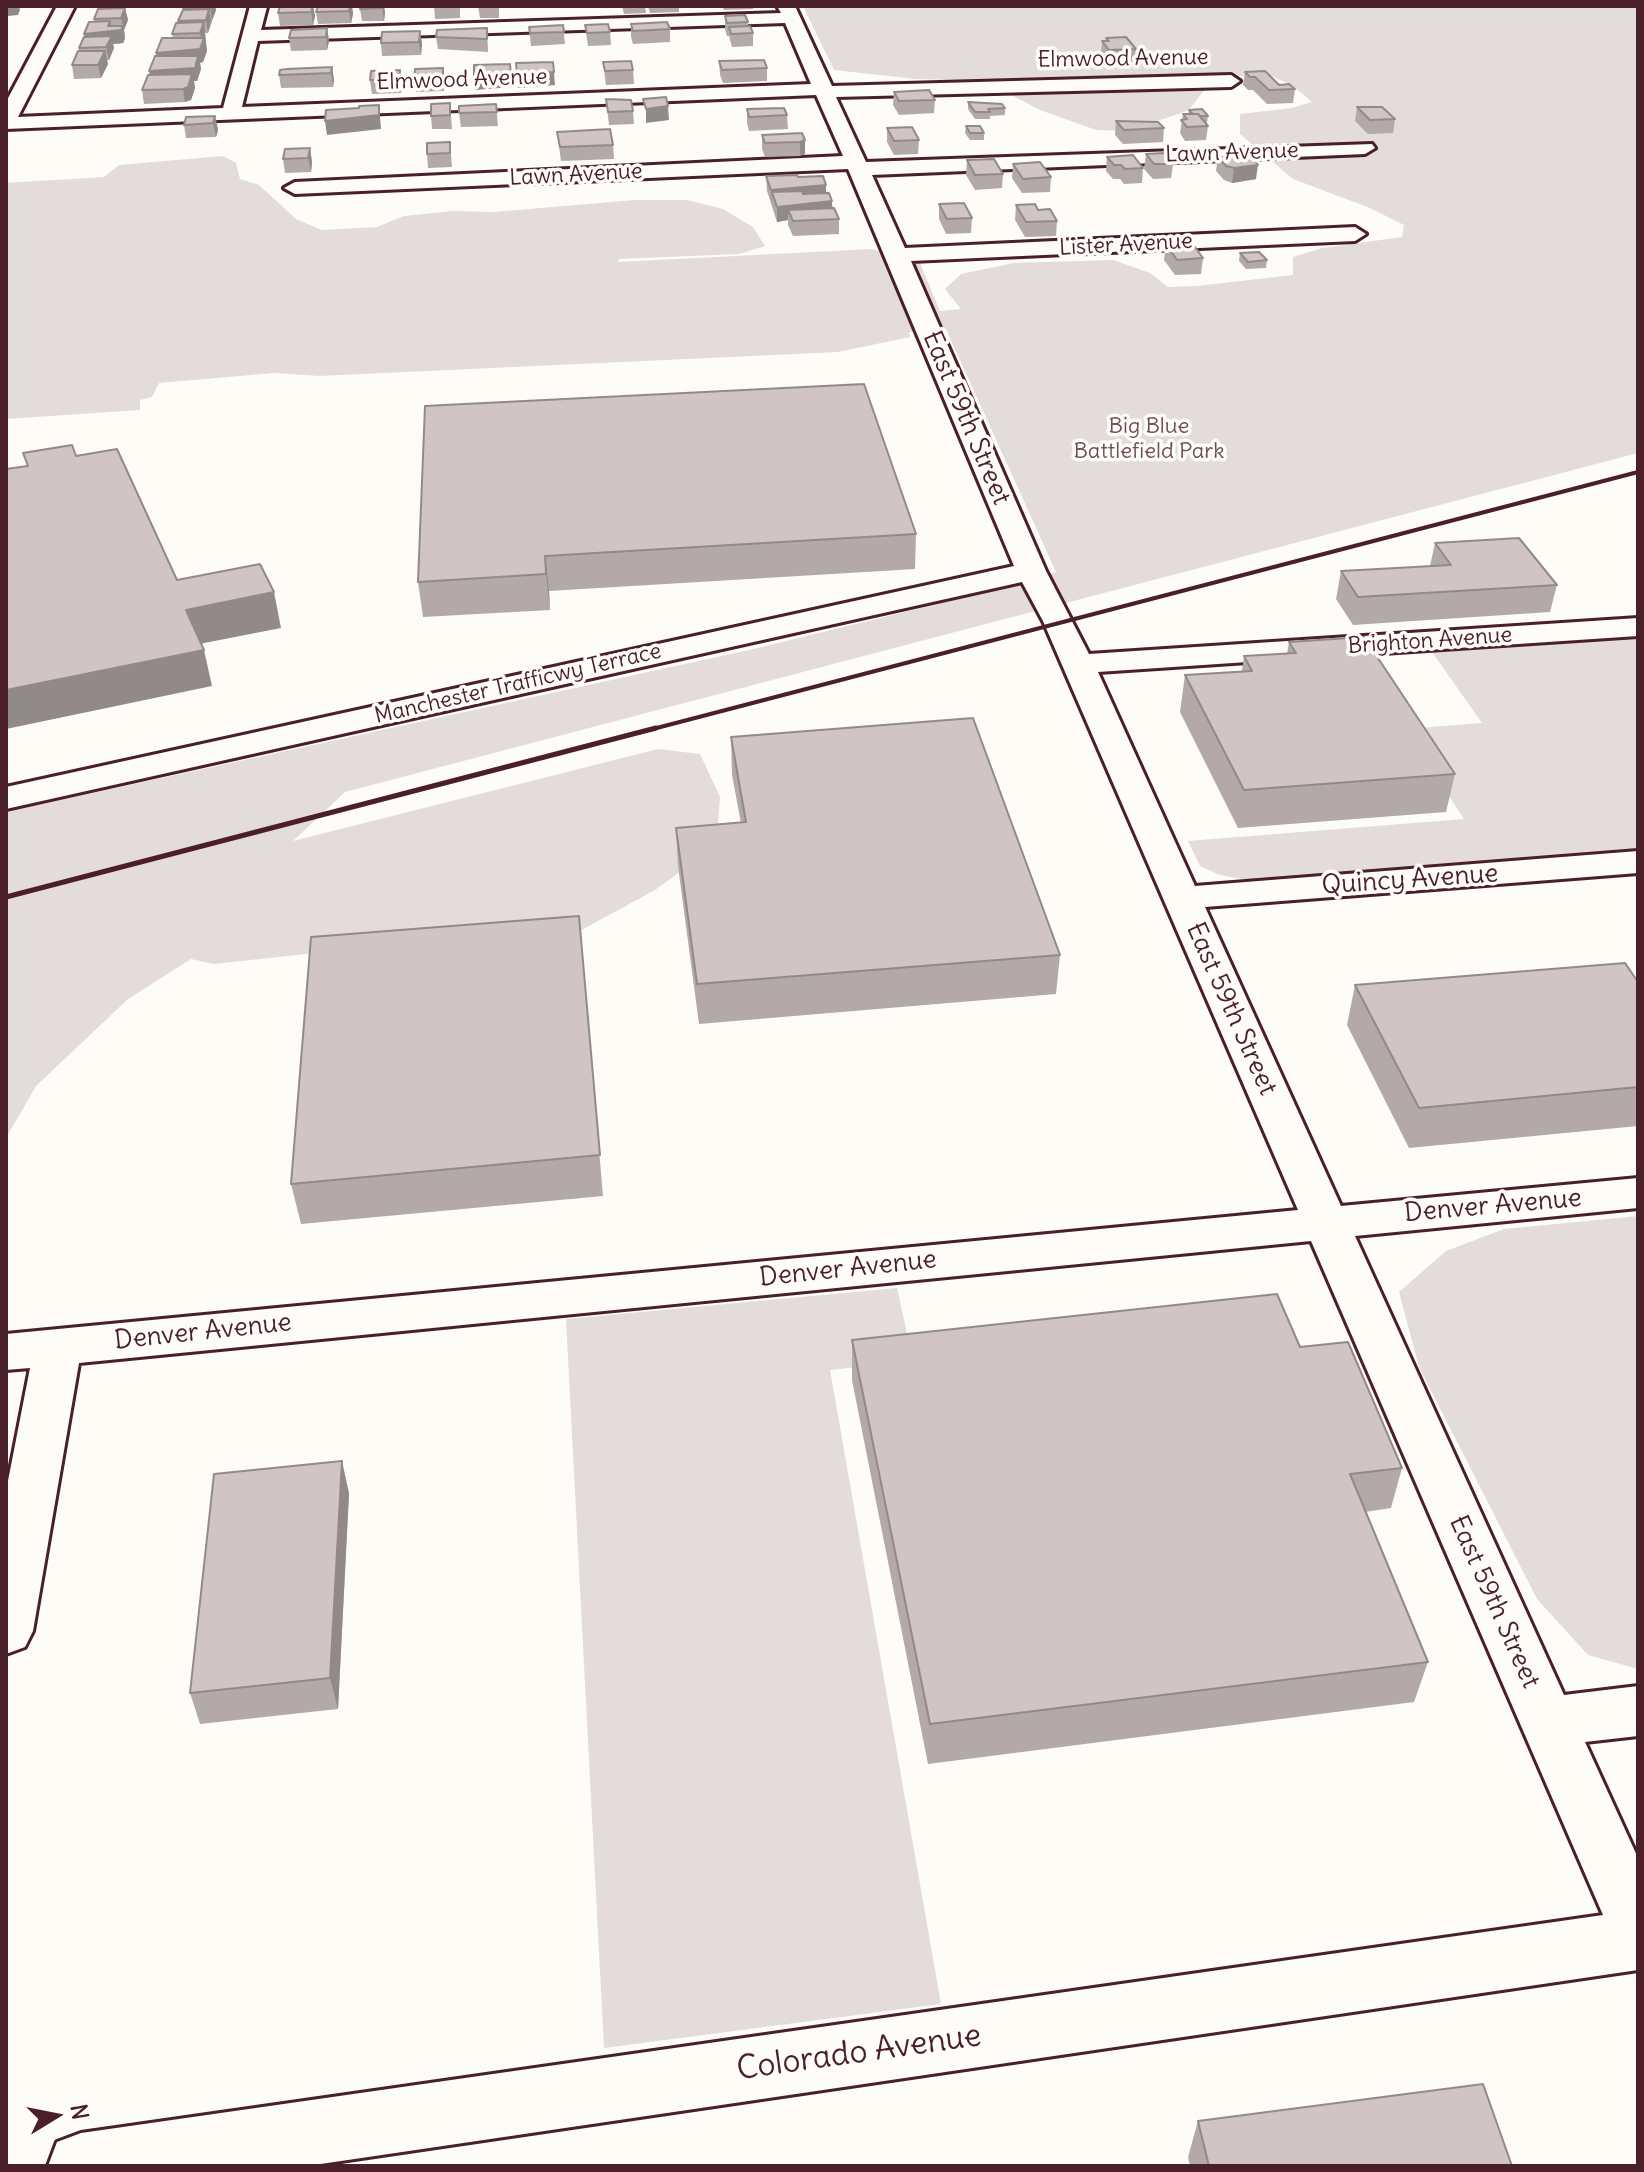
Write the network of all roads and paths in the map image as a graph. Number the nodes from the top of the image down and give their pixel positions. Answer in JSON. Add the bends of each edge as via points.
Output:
{"nodes":[{"id":1,"x":66,"y":6,"type":"edge"},
{"id":2,"x":259,"y":6,"type":"edge"},
{"id":3,"x":789,"y":12,"type":"edge"},
{"id":4,"x":251,"y":36,"type":"junction"},
{"id":5,"x":1231,"y":81,"type":"dead end"},
{"id":6,"x":824,"y":91,"type":"junction"},
{"id":7,"x":231,"y":114,"type":"junction"},
{"id":8,"x":6,"y":121,"type":"edge"},
{"id":9,"x":1365,"y":148,"type":"dead end"},
{"id":10,"x":858,"y":166,"type":"junction"},
{"id":11,"x":295,"y":188,"type":"dead end"},
{"id":12,"x":1355,"y":234,"type":"dead end"},
{"id":13,"x":897,"y":255,"type":"junction"},
{"id":14,"x":1031,"y":571,"type":"junction"},
{"id":15,"x":1638,"y":627,"type":"edge"},
{"id":16,"x":1078,"y":664,"type":"junction"},
{"id":17,"x":6,"y":798,"type":"edge"},
{"id":18,"x":1638,"y":862,"type":"edge"},
{"id":19,"x":1181,"y":898,"type":"junction"},
{"id":20,"x":1638,"y":1193,"type":"edge"},
{"id":21,"x":1326,"y":1223,"type":"junction"},
{"id":22,"x":58,"y":1347,"type":"junction"},
{"id":23,"x":6,"y":1352,"type":"edge"},
{"id":24,"x":6,"y":1631,"type":"edge"},
{"id":25,"x":1638,"y":1711,"type":"edge"},
{"id":26,"x":1547,"y":1722,"type":"junction"},
{"id":27,"x":1638,"y":1926,"type":"edge"},
{"id":28,"x":1638,"y":1940,"type":"edge"},
{"id":29,"x":81,"y":2166,"type":"edge"}],
"edges":[{"from":1,"to":8,"type":"street"},
{"from":2,"to":4,"type":"street"},
{"from":3,"to":4,"type":"street"},
{"from":3,"to":6,"type":"street","name":"East 59th Street"},
{"from":4,"to":7,"type":"street"},
{"from":5,"to":6,"type":"street","name":"Elmwood Avenue"},
{"from":6,"to":7,"type":"street","name":"Elmwood Avenue"},
{"from":6,"to":10,"type":"street","name":"East 59th Street"},
{"from":7,"to":8,"type":"street","name":"Elmwood Avenue"},
{"from":9,"to":10,"type":"street","name":"Lawn Avenue"},
{"from":10,"to":11,"type":"street","name":"Lawn Avenue"},
{"from":10,"to":13,"type":"street","name":"East 59th Street"},
{"from":12,"to":13,"type":"street","name":"Lister Avenue"},
{"from":13,"to":14,"type":"street","name":"East 59th Street"},
{"from":14,"to":16,"type":"street","name":"East 59th Street"},
{"from":14,"to":17,"type":"street","name":"Manchester Trafficwy Terrace"},
{"from":15,"to":16,"type":"street","name":"Brighton Avenue"},
{"from":16,"to":19,"type":"street","name":"East 59th Street"},
{"from":18,"to":19,"type":"street","name":"Quincy Avenue"},
{"from":19,"to":21,"type":"street","name":"East 59th Street"},
{"from":20,"to":21,"type":"street","name":"Denver Avenue"},
{"from":21,"to":22,"type":"street","name":"Denver Avenue"},
{"from":21,"to":26,"type":"street","name":"East 59th Street"},
{"from":22,"to":23,"type":"street","name":"Denver Avenue"},
{"from":22,"to":24,"type":"street"},
{"from":25,"to":26,"type":"street"},
{"from":26,"to":27,"type":"street","name":"East 59th Street"},
{"from":28,"to":29,"type":"street","name":"Colorado Avenue"}]}
